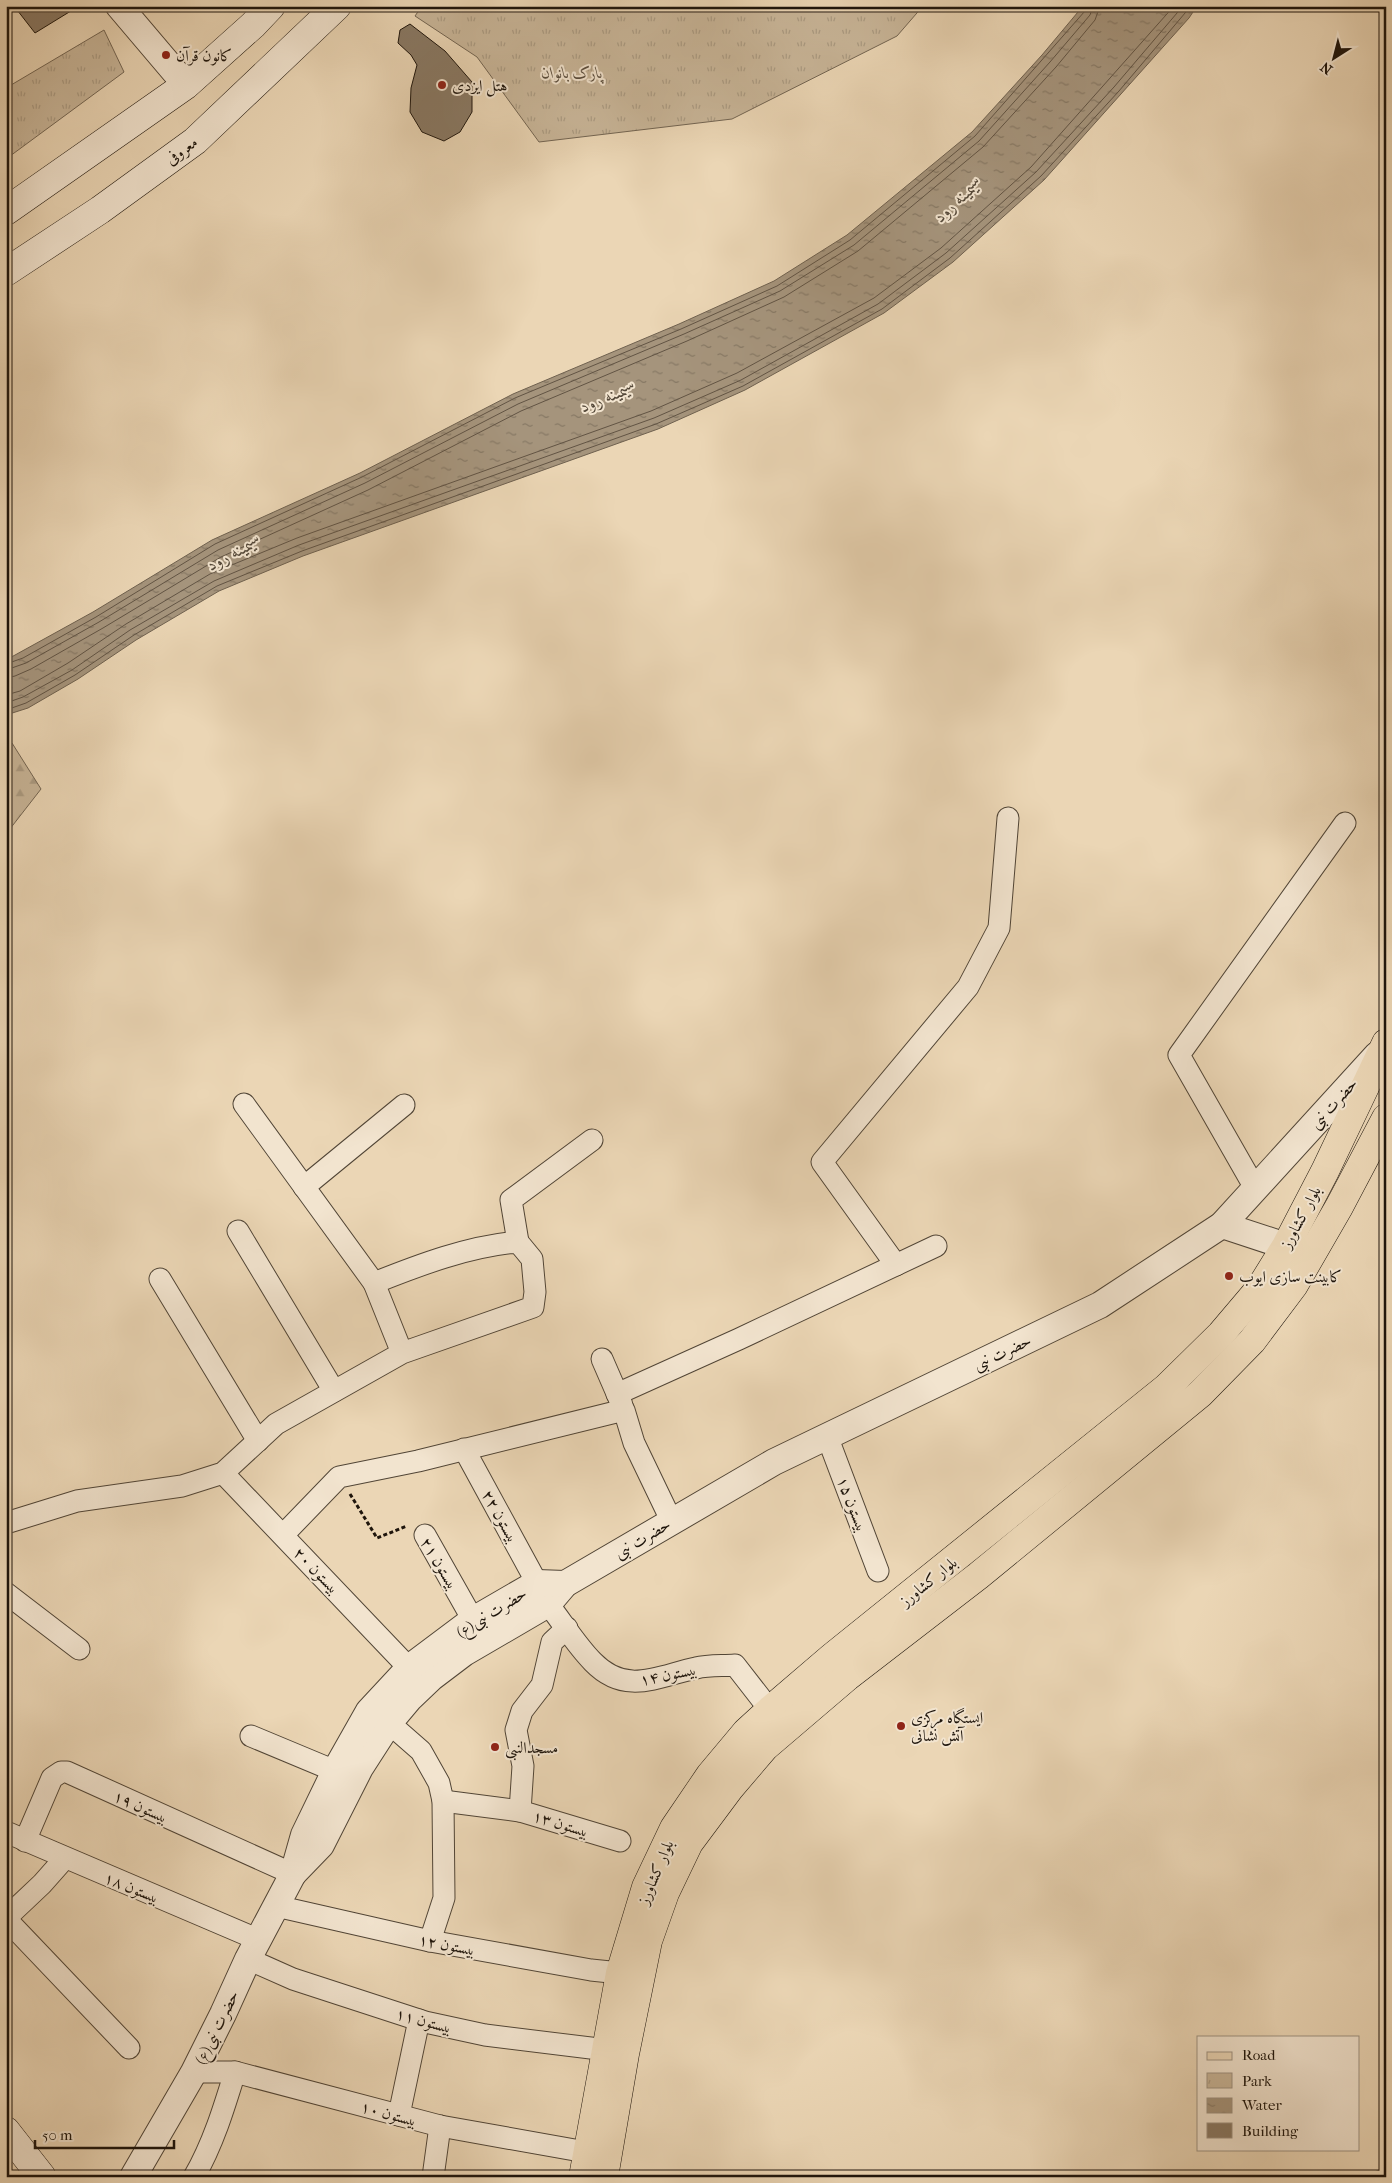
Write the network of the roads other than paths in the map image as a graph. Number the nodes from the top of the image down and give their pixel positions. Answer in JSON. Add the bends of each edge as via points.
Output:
{"nodes":[{"id":1,"x":119,"y":6,"type":"edge"},
{"id":2,"x":271,"y":6,"type":"edge"},
{"id":3,"x":337,"y":6,"type":"edge"},
{"id":4,"x":186,"y":85,"type":"junction"},
{"id":5,"x":6,"y":211,"type":"edge"},
{"id":6,"x":6,"y":272,"type":"edge"},
{"id":7,"x":1008,"y":818,"type":"dead end"},
{"id":8,"x":1345,"y":823,"type":"dead end"},
{"id":9,"x":1385,"y":1045,"type":"edge"},
{"id":10,"x":244,"y":1104,"type":"dead end"},
{"id":11,"x":404,"y":1104,"type":"dead end"},
{"id":12,"x":1386,"y":1118,"type":"edge"},
{"id":13,"x":592,"y":1140,"type":"dead end"},
{"id":14,"x":304,"y":1187,"type":"junction"},
{"id":15,"x":1255,"y":1188,"type":"junction"},
{"id":16,"x":1222,"y":1225,"type":"junction"},
{"id":17,"x":238,"y":1232,"type":"dead end"},
{"id":18,"x":518,"y":1242,"type":"junction"},
{"id":19,"x":936,"y":1246,"type":"dead end"},
{"id":20,"x":1286,"y":1246,"type":"junction"},
{"id":21,"x":896,"y":1265,"type":"junction"},
{"id":22,"x":160,"y":1279,"type":"dead end"},
{"id":23,"x":374,"y":1283,"type":"junction"},
{"id":24,"x":402,"y":1353,"type":"junction"},
{"id":25,"x":602,"y":1359,"type":"dead end"},
{"id":26,"x":334,"y":1391,"type":"junction"},
{"id":27,"x":621,"y":1402,"type":"junction"},
{"id":28,"x":827,"y":1436,"type":"junction"},
{"id":29,"x":258,"y":1441,"type":"junction"},
{"id":30,"x":464,"y":1449,"type":"junction"},
{"id":31,"x":223,"y":1474,"type":"junction"},
{"id":32,"x":671,"y":1520,"type":"junction"},
{"id":33,"x":6,"y":1523,"type":"edge"},
{"id":34,"x":283,"y":1535,"type":"junction"},
{"id":35,"x":425,"y":1535,"type":"road end"},
{"id":36,"x":878,"y":1571,"type":"dead end"},
{"id":37,"x":565,"y":1584,"type":"joint"},
{"id":38,"x":6,"y":1593,"type":"edge"},
{"id":39,"x":543,"y":1594,"type":"junction"},
{"id":40,"x":473,"y":1620,"type":"junction"},
{"id":41,"x":567,"y":1628,"type":"junction"},
{"id":42,"x":79,"y":1648,"type":"dead end"},
{"id":43,"x":839,"y":1667,"type":"junction"},
{"id":44,"x":409,"y":1668,"type":"junction"},
{"id":45,"x":770,"y":1710,"type":"junction"},
{"id":46,"x":389,"y":1723,"type":"junction"},
{"id":47,"x":251,"y":1736,"type":"dead end"},
{"id":48,"x":335,"y":1771,"type":"junction"},
{"id":49,"x":443,"y":1801,"type":"junction"},
{"id":50,"x":520,"y":1811,"type":"junction"},
{"id":51,"x":6,"y":1832,"type":"edge"},
{"id":52,"x":620,"y":1841,"type":"dead end"},
{"id":53,"x":25,"y":1842,"type":"junction"},
{"id":54,"x":64,"y":1858,"type":"junction"},
{"id":55,"x":293,"y":1874,"type":"junction"},
{"id":56,"x":276,"y":1906,"type":"junction"},
{"id":57,"x":6,"y":1919,"type":"edge"},
{"id":58,"x":430,"y":1941,"type":"junction"},
{"id":59,"x":254,"y":1950,"type":"junction"},
{"id":60,"x":620,"y":1973,"type":"junction"},
{"id":61,"x":418,"y":2020,"type":"junction"},
{"id":62,"x":129,"y":2048,"type":"dead end"},
{"id":63,"x":607,"y":2050,"type":"junction"},
{"id":64,"x":194,"y":2072,"type":"junction"},
{"id":65,"x":235,"y":2072,"type":"junction"},
{"id":66,"x":398,"y":2115,"type":"junction"},
{"id":67,"x":440,"y":2126,"type":"junction"},
{"id":68,"x":6,"y":2132,"type":"edge"},
{"id":69,"x":584,"y":2164,"type":"edge"},
{"id":70,"x":42,"y":2177,"type":"edge"},
{"id":71,"x":133,"y":2177,"type":"edge"},
{"id":72,"x":194,"y":2177,"type":"edge"},
{"id":73,"x":433,"y":2177,"type":"edge"},
{"id":74,"x":604,"y":2177,"type":"edge"}],
"edges":[{"from":1,"to":4,"type":"street"},
{"from":2,"to":4,"type":"main road"},
{"from":3,"to":6,"type":"main road","name":"معروفی","via":[[195,141],[100,210]]},
{"from":4,"to":5,"type":"main road"},
{"from":7,"to":21,"type":"street","via":[[999,928],[968,987],[822,1162]]},
{"from":8,"to":15,"type":"street","via":[[1179,1055]]},
{"from":9,"to":15,"type":"street","name":"حضرت نبی"},
{"from":9,"to":20,"type":"main road","name":"بلوار کشاورز"},
{"from":10,"to":14,"type":"street"},
{"from":11,"to":14,"type":"street"},
{"from":12,"to":43,"type":"main road","name":"بلوار کشاورز","via":[[1294,1285],[1252,1341],[1200,1394],[978,1576]]},
{"from":13,"to":18,"type":"street","via":[[511,1200]]},
{"from":14,"to":23,"type":"street"},
{"from":15,"to":16,"type":"street","name":"حضرت نبی"},
{"from":16,"to":20,"type":"street"},
{"from":16,"to":28,"type":"street","name":"حضرت نبی","via":[[1100,1305]]},
{"from":17,"to":26,"type":"street"},
{"from":18,"to":23,"type":"street","via":[[498,1244],[424,1264]]},
{"from":18,"to":24,"type":"street","via":[[532,1259],[533,1307]]},
{"from":19,"to":21,"type":"street"},
{"from":20,"to":43,"type":"main road","name":"بلوار کشاورز","via":[[1260,1288],[1221,1334],[1166,1388]]},
{"from":21,"to":27,"type":"street","via":[[739,1339]]},
{"from":22,"to":29,"type":"street"},
{"from":23,"to":24,"type":"street"},
{"from":24,"to":26,"type":"street"},
{"from":25,"to":27,"type":"street"},
{"from":26,"to":29,"type":"street","via":[[276,1424]]},
{"from":27,"to":30,"type":"street"},
{"from":27,"to":32,"type":"street","via":[[634,1443]]},
{"from":28,"to":32,"type":"street","name":"حضرت نبی"},
{"from":28,"to":36,"type":"street","name":"بیستون ۱۵"},
{"from":29,"to":31,"type":"street"},
{"from":30,"to":34,"type":"street","via":[[339,1477]]},
{"from":30,"to":39,"type":"street","name":"بیستون ۲۲"},
{"from":31,"to":33,"type":"street","via":[[182,1486],[77,1501]]},
{"from":31,"to":34,"type":"street","name":"بیستون ۲۰"},
{"from":32,"to":37,"type":"street","name":"حضرت نبی"},
{"from":34,"to":44,"type":"street","name":"بیستون ۲۰"},
{"from":35,"to":40,"type":"street","name":"بیستون ۲۱"},
{"from":37,"to":39,"type":"street","name":"حضرت نبی(ع)"},
{"from":38,"to":42,"type":"street"},
{"from":39,"to":40,"type":"street","name":"حضرت نبی(ع)"},
{"from":39,"to":41,"type":"street","name":"بیستون ۱۴"},
{"from":39,"to":46,"type":"street","name":"حضرت نبی(ع)","via":[[431,1678]]},
{"from":40,"to":44,"type":"street","name":"حضرت نبی(ع)"},
{"from":41,"to":45,"type":"street","name":"بیستون ۱۴","via":[[592,1661],[618,1680],[639,1682],[698,1668],[735,1665]]},
{"from":41,"to":50,"type":"street","name":"بیستون ۱۳","via":[[552,1642],[542,1685],[522,1711],[516,1730],[522,1766]]},
{"from":43,"to":45,"type":"main road","name":"بلوار کشاورز"},
{"from":43,"to":74,"type":"main road","name":"بلوار کشاورز","via":[[730,1788],[688,1843],[664,1893],[648,1940]]},
{"from":44,"to":48,"type":"street","name":"حضرت نبی(ع)","via":[[369,1711]]},
{"from":45,"to":60,"type":"main road","name":"بلوار کشاورز","via":[[746,1732],[710,1775],[674,1828],[646,1886]]},
{"from":46,"to":49,"type":"street","via":[[421,1751],[439,1783]]},
{"from":46,"to":55,"type":"street","name":"حضرت نبی(ع)","via":[[360,1768],[321,1845]]},
{"from":47,"to":48,"type":"street"},
{"from":48,"to":55,"type":"street","name":"حضرت نبی(ع)","via":[[304,1834]]},
{"from":49,"to":50,"type":"street"},
{"from":49,"to":58,"type":"street","via":[[444,1898]]},
{"from":50,"to":52,"type":"street","name":"بیستون ۱۳"},
{"from":51,"to":53,"type":"street","name":"بیستون ۱۸"},
{"from":53,"to":54,"type":"street","name":"بیستون ۱۸"},
{"from":53,"to":55,"type":"street","name":"بیستون ۱۹","via":[[52,1778],[67,1772]]},
{"from":54,"to":57,"type":"street"},
{"from":54,"to":59,"type":"street","name":"بیستون ۱۸"},
{"from":55,"to":56,"type":"street","name":"حضرت نبی(ع)"},
{"from":56,"to":58,"type":"street","name":"بیستون ۱۲"},
{"from":56,"to":59,"type":"street","name":"حضرت نبی(ع)"},
{"from":57,"to":62,"type":"street"},
{"from":58,"to":60,"type":"street","name":"بیستون ۱۲"},
{"from":59,"to":61,"type":"street","name":"بیستون ۱۱","via":[[293,1979]]},
{"from":59,"to":64,"type":"street","name":"حضرت نبی(ع)"},
{"from":60,"to":63,"type":"main road","name":"بلوار کشاورز"},
{"from":61,"to":63,"type":"street","name":"بیستون ۱۱","via":[[485,2035]]},
{"from":61,"to":66,"type":"street"},
{"from":63,"to":69,"type":"main road","name":"بلوار کشاورز"},
{"from":64,"to":65,"type":"street","name":"بیستون ۱۰"},
{"from":64,"to":71,"type":"street","name":"حضرت نبی(ع)"},
{"from":65,"to":66,"type":"street","name":"بیستون ۱۰"},
{"from":65,"to":72,"type":"street","via":[[220,2121]]},
{"from":66,"to":67,"type":"street","name":"بیستون ۱۰"},
{"from":67,"to":69,"type":"street","name":"بیستون ۱۰"},
{"from":67,"to":73,"type":"street"},
{"from":68,"to":70,"type":"main road"}]}
